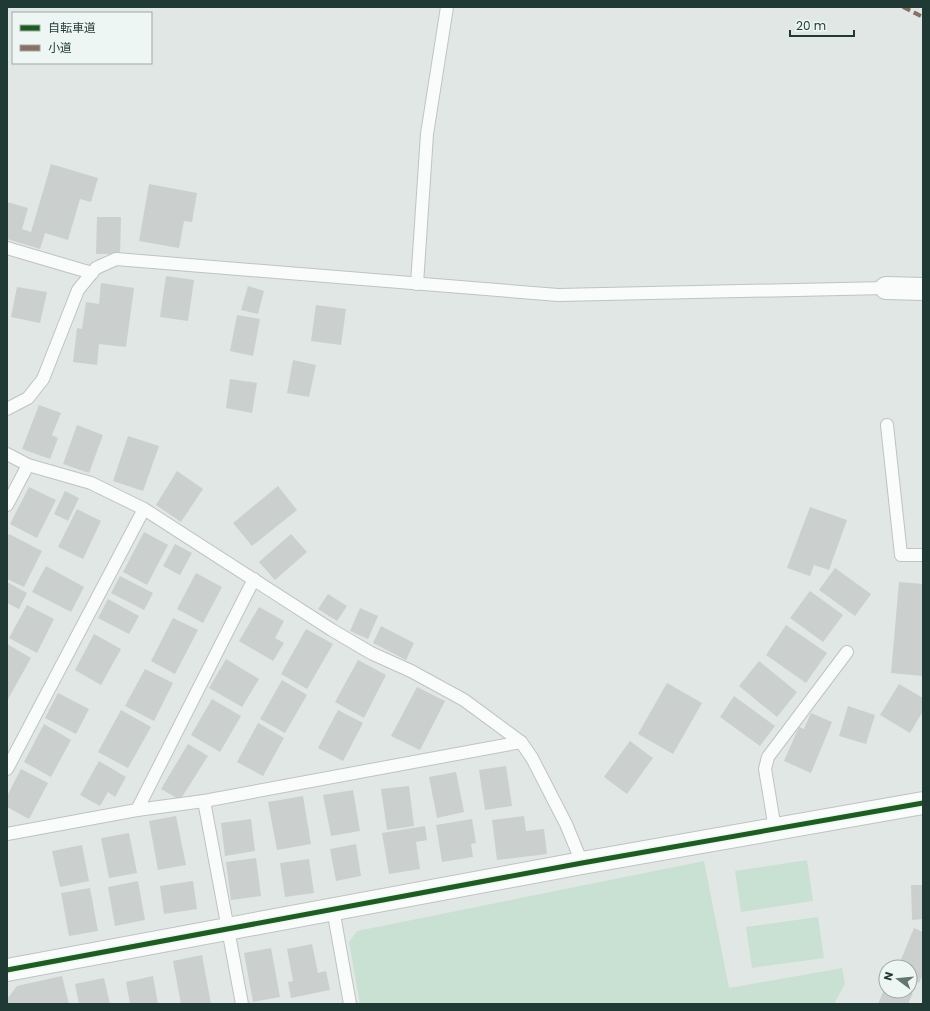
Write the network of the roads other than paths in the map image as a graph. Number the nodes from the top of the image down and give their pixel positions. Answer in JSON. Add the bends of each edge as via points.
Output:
{"nodes":[{"id":1,"x":447,"y":7,"type":"edge"},
{"id":2,"x":7,"y":248,"type":"edge"},
{"id":3,"x":92,"y":273,"type":"junction"},
{"id":4,"x":417,"y":284,"type":"junction"},
{"id":5,"x":886,"y":288,"type":"joint"},
{"id":6,"x":923,"y":288,"type":"edge"},
{"id":7,"x":7,"y":410,"type":"edge"},
{"id":8,"x":887,"y":425,"type":"dead end"},
{"id":9,"x":7,"y":454,"type":"edge"},
{"id":10,"x":28,"y":465,"type":"junction"},
{"id":11,"x":7,"y":505,"type":"edge"},
{"id":12,"x":144,"y":509,"type":"junction"},
{"id":13,"x":923,"y":555,"type":"edge"},
{"id":14,"x":254,"y":579,"type":"junction"},
{"id":15,"x":847,"y":652,"type":"dead end"},
{"id":16,"x":521,"y":742,"type":"junction"},
{"id":17,"x":7,"y":769,"type":"edge"},
{"id":18,"x":204,"y":801,"type":"junction"},
{"id":19,"x":923,"y":803,"type":"edge"},
{"id":20,"x":138,"y":810,"type":"junction"},
{"id":21,"x":775,"y":829,"type":"junction"},
{"id":22,"x":7,"y":834,"type":"edge"},
{"id":23,"x":582,"y":863,"type":"junction"},
{"id":24,"x":333,"y":909,"type":"junction"},
{"id":25,"x":227,"y":928,"type":"junction"},
{"id":26,"x":7,"y":970,"type":"edge"},
{"id":27,"x":242,"y":1004,"type":"edge"},
{"id":28,"x":350,"y":1004,"type":"edge"}],
"edges":[{"from":1,"to":4,"type":"lane","via":[[427,134]]},
{"from":2,"to":3,"type":"lane"},
{"from":3,"to":4,"type":"lane","via":[[96,268],[116,259]]},
{"from":3,"to":7,"type":"lane","via":[[78,290],[44,378],[28,398]]},
{"from":4,"to":5,"type":"lane","via":[[558,295]]},
{"from":5,"to":6,"type":"street"},
{"from":8,"to":13,"type":"lane","via":[[901,555]]},
{"from":9,"to":10,"type":"lane"},
{"from":10,"to":11,"type":"lane"},
{"from":10,"to":12,"type":"lane","via":[[91,483]]},
{"from":12,"to":14,"type":"lane"},
{"from":12,"to":17,"type":"lane"},
{"from":14,"to":16,"type":"lane","via":[[371,653],[464,700]]},
{"from":14,"to":20,"type":"lane"},
{"from":15,"to":21,"type":"lane","via":[[768,757],[765,768]]},
{"from":16,"to":18,"type":"lane"},
{"from":16,"to":23,"type":"lane","via":[[566,824]]},
{"from":18,"to":20,"type":"lane"},
{"from":18,"to":25,"type":"lane"},
{"from":19,"to":21,"type":"street"},
{"from":20,"to":22,"type":"lane"},
{"from":21,"to":23,"type":"street"},
{"from":23,"to":24,"type":"street"},
{"from":24,"to":25,"type":"street"},
{"from":24,"to":28,"type":"lane"},
{"from":25,"to":26,"type":"street"},
{"from":25,"to":27,"type":"lane"}]}
